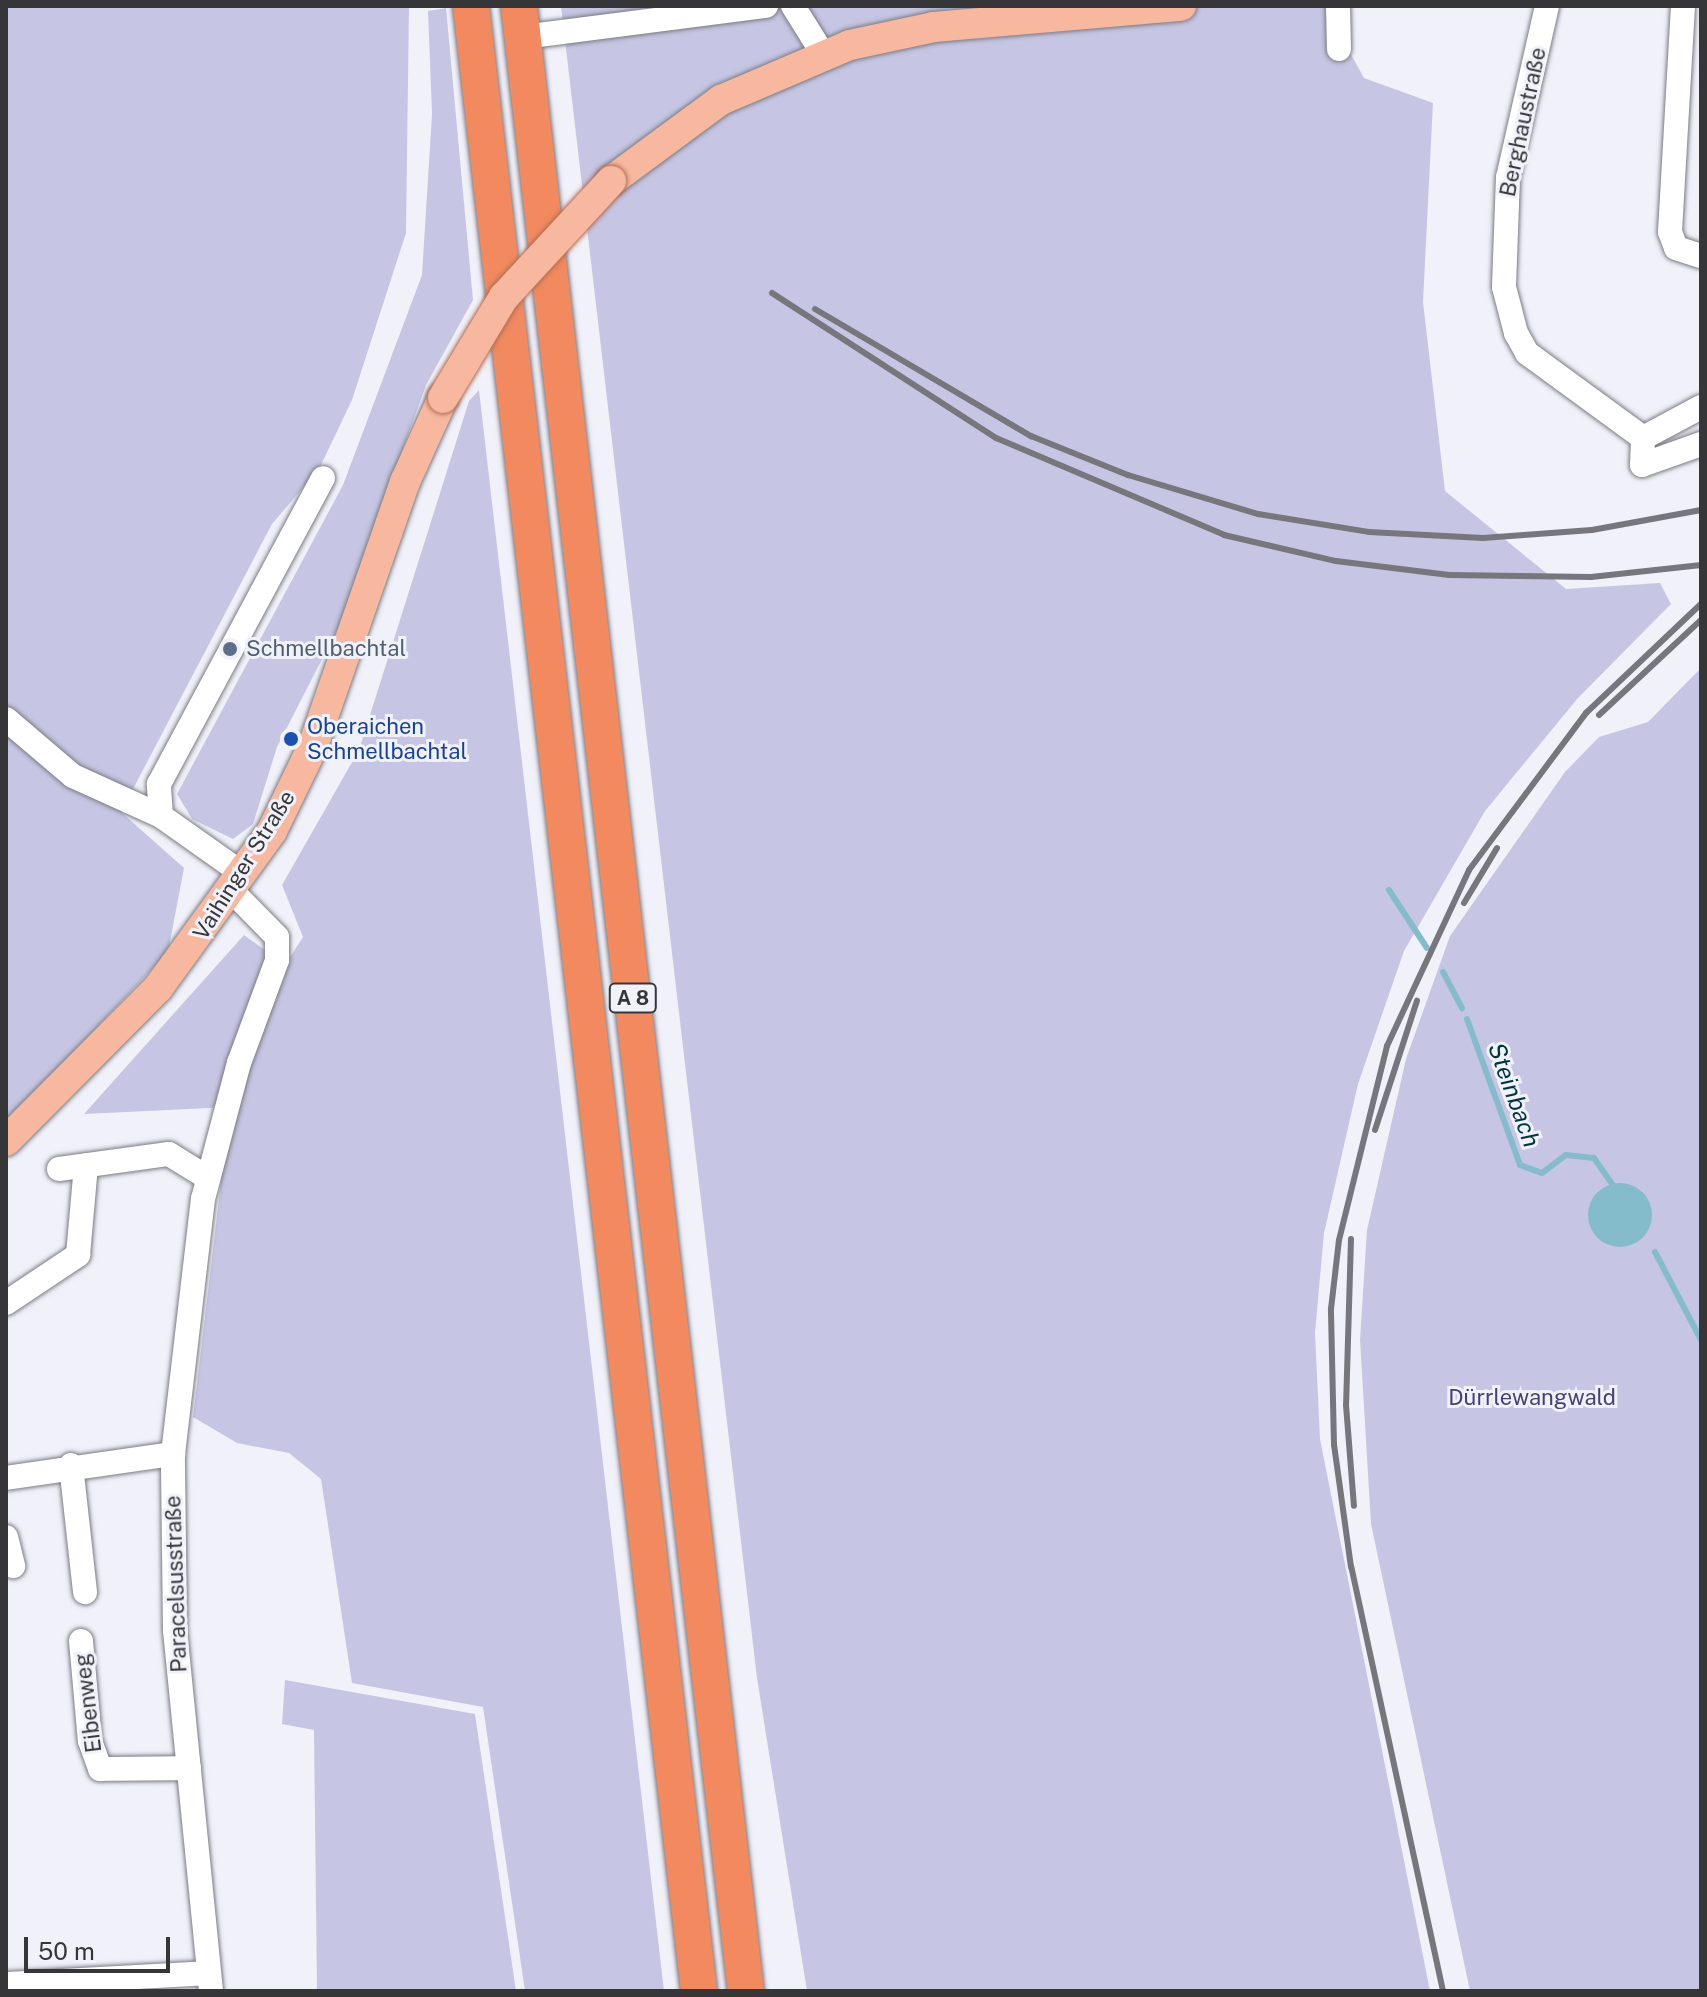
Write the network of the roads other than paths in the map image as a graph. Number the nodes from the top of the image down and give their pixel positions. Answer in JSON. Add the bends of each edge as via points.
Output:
{"nodes":[{"id":1,"x":471,"y":6,"type":"edge"},
{"id":2,"x":766,"y":6,"type":"edge"},
{"id":3,"x":793,"y":6,"type":"edge"},
{"id":4,"x":1338,"y":6,"type":"edge"},
{"id":5,"x":1547,"y":6,"type":"edge"},
{"id":6,"x":1683,"y":6,"type":"edge"},
{"id":7,"x":1162,"y":8,"type":"edge"},
{"id":8,"x":521,"y":22,"type":"edge"},
{"id":9,"x":1339,"y":49,"type":"dead end"},
{"id":10,"x":823,"y":54,"type":"junction"},
{"id":11,"x":1701,"y":256,"type":"edge"},
{"id":12,"x":1701,"y":407,"type":"edge"},
{"id":13,"x":1643,"y":438,"type":"junction"},
{"id":14,"x":1701,"y":444,"type":"edge"},
{"id":15,"x":323,"y":478,"type":"dead end"},
{"id":16,"x":6,"y":719,"type":"edge"},
{"id":17,"x":161,"y":816,"type":"junction"},
{"id":18,"x":238,"y":883,"type":"junction"},
{"id":19,"x":6,"y":1141,"type":"edge"},
{"id":20,"x":86,"y":1165,"type":"junction"},
{"id":21,"x":59,"y":1169,"type":"dead end"},
{"id":22,"x":208,"y":1178,"type":"junction"},
{"id":23,"x":6,"y":1303,"type":"edge"},
{"id":24,"x":173,"y":1454,"type":"junction"},
{"id":25,"x":71,"y":1465,"type":"junction"},
{"id":26,"x":6,"y":1478,"type":"edge"},
{"id":27,"x":6,"y":1537,"type":"edge"},
{"id":28,"x":13,"y":1566,"type":"dead end"},
{"id":29,"x":85,"y":1592,"type":"dead end"},
{"id":30,"x":81,"y":1641,"type":"dead end"},
{"id":31,"x":189,"y":1768,"type":"junction"},
{"id":32,"x":210,"y":1982,"type":"edge"},
{"id":33,"x":6,"y":1984,"type":"edge"},
{"id":34,"x":699,"y":1991,"type":"edge"},
{"id":35,"x":746,"y":1991,"type":"edge"}],
"edges":[{"from":1,"to":34,"type":"highway","number":"A 8"},
{"from":2,"to":8,"type":"street"},
{"from":3,"to":10,"type":"street"},
{"from":4,"to":9,"type":"street"},
{"from":5,"to":13,"type":"street","name":"Berghaustraße","via":[[1506,191],[1504,287],[1527,353]]},
{"from":6,"to":11,"type":"street","via":[[1670,232],[1676,248]]},
{"from":7,"to":10,"type":"main road","name":"Vaihinger Straße","via":[[934,27]]},
{"from":8,"to":35,"type":"highway","number":"A 8"},
{"from":10,"to":18,"type":"main road","name":"Vaihinger Straße","bridge":true,"via":[[721,100],[611,181],[511,286],[443,398],[400,494],[313,746]]},
{"from":12,"to":13,"type":"street"},
{"from":13,"to":14,"type":"street","via":[[1642,465]]},
{"from":15,"to":17,"type":"street","via":[[159,784]]},
{"from":16,"to":17,"type":"street","name":"Paracelsusstraße","via":[[73,776]]},
{"from":17,"to":18,"type":"street","name":"Paracelsusstraße"},
{"from":18,"to":19,"type":"main road","name":"Vaihinger Straße","via":[[110,1042]]},
{"from":18,"to":22,"type":"street","name":"Paracelsusstraße","via":[[277,937],[277,960]]},
{"from":20,"to":21,"type":"street"},
{"from":20,"to":22,"type":"street","via":[[169,1154]]},
{"from":20,"to":23,"type":"street","via":[[78,1255]]},
{"from":22,"to":24,"type":"street","name":"Paracelsusstraße"},
{"from":24,"to":25,"type":"street"},
{"from":24,"to":31,"type":"street","name":"Paracelsusstraße","via":[[175,1630]]},
{"from":25,"to":26,"type":"street"},
{"from":25,"to":29,"type":"street"},
{"from":27,"to":28,"type":"street"},
{"from":30,"to":31,"type":"street","name":"Eibenweg","via":[[90,1741],[100,1769]]},
{"from":31,"to":32,"type":"street","name":"Paracelsusstraße"},
{"from":32,"to":33,"type":"street"}]}
